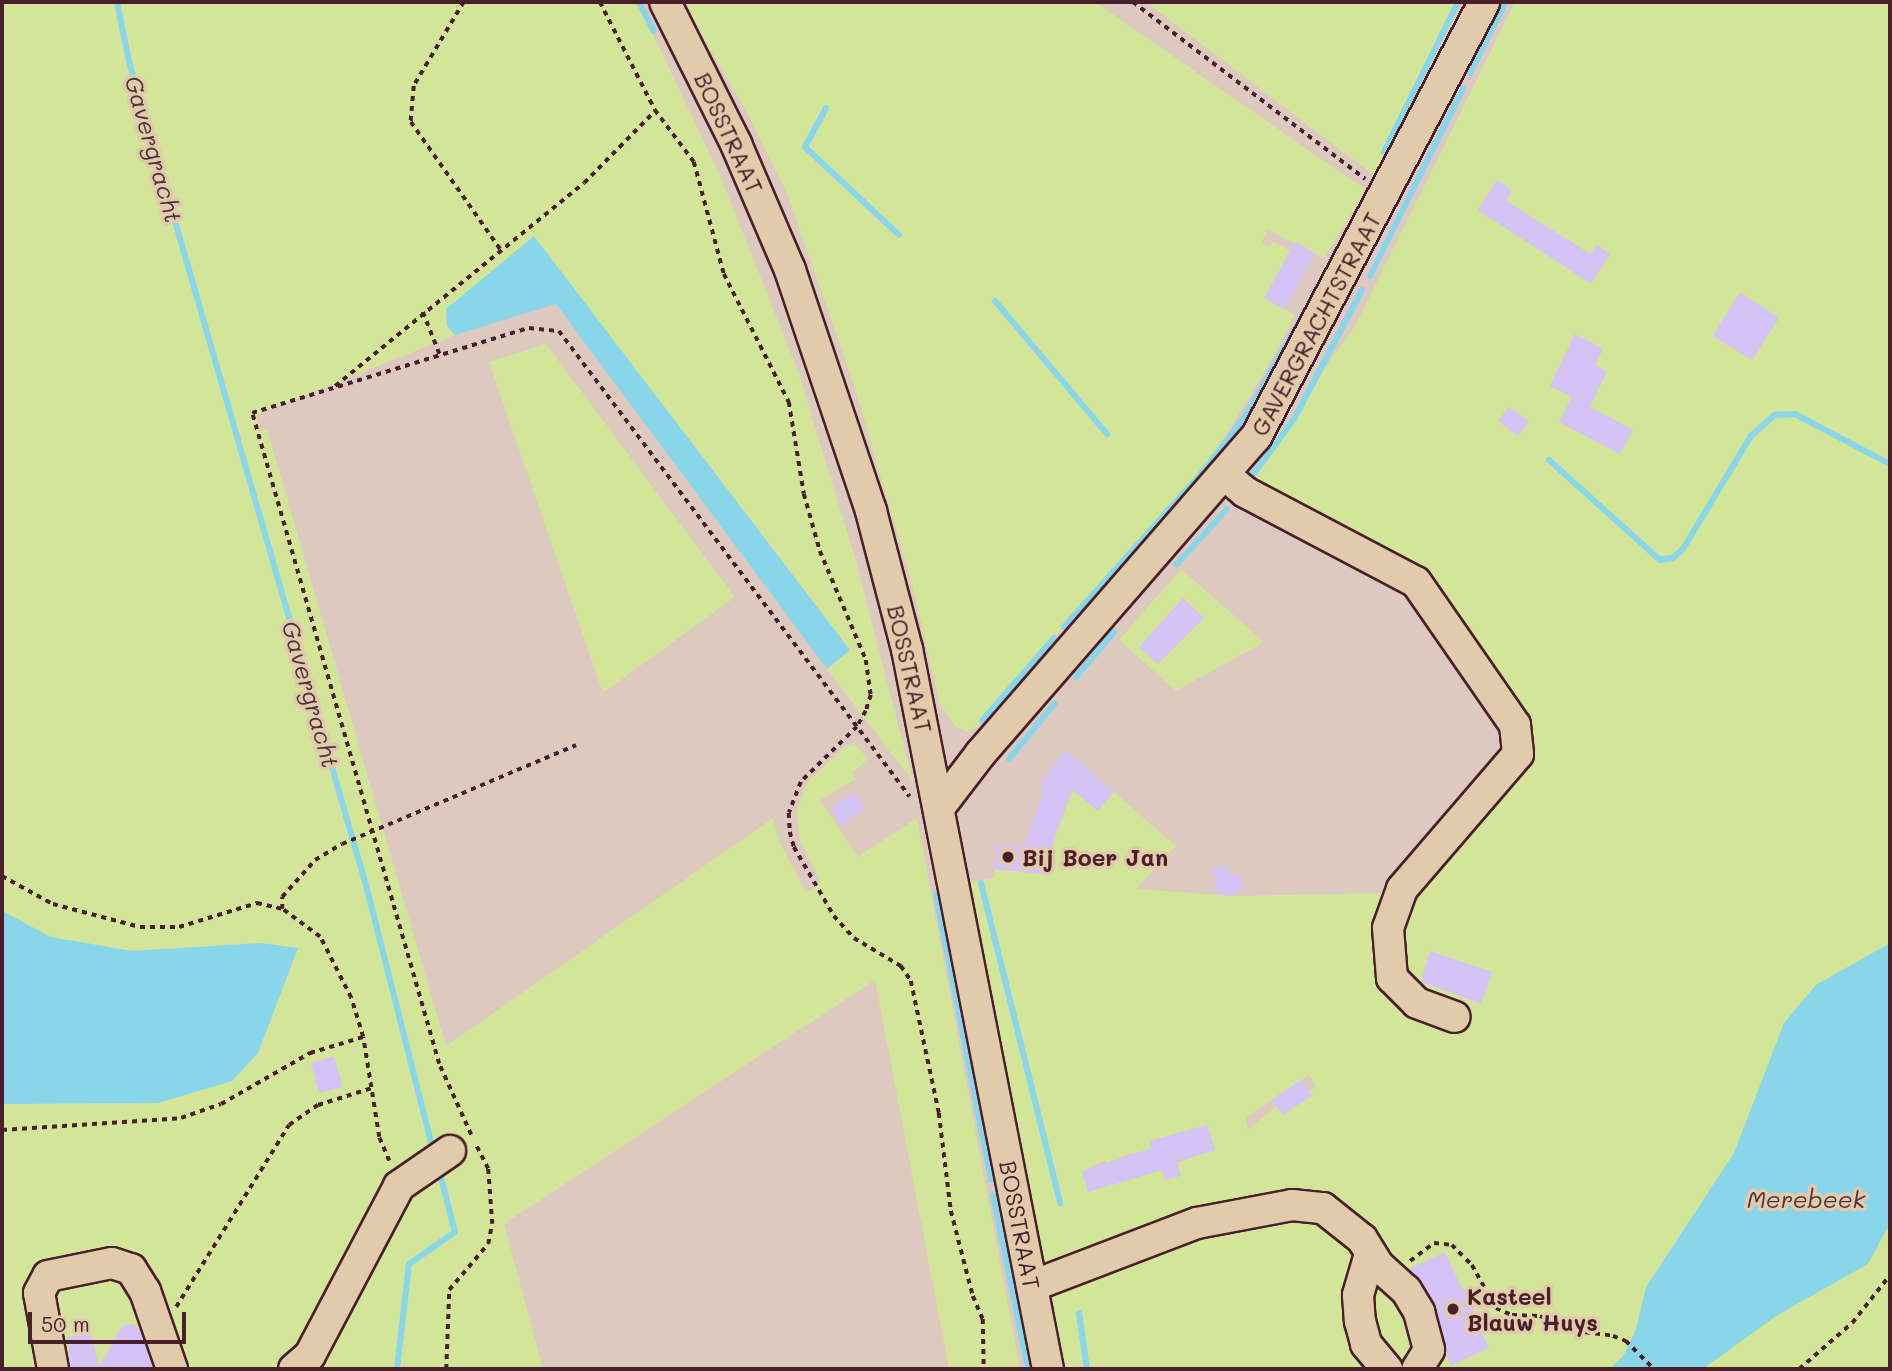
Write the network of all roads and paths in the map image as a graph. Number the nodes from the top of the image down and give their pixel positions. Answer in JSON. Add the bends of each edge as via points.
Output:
{"nodes":[{"id":1,"x":464,"y":2,"type":"edge"},
{"id":2,"x":600,"y":2,"type":"edge"},
{"id":3,"x":665,"y":2,"type":"edge"},
{"id":4,"x":1133,"y":2,"type":"edge"},
{"id":5,"x":1484,"y":2,"type":"edge"},
{"id":6,"x":655,"y":110,"type":"junction"},
{"id":7,"x":1385,"y":195,"type":"junction"},
{"id":8,"x":501,"y":250,"type":"junction"},
{"id":9,"x":423,"y":312,"type":"junction"},
{"id":10,"x":440,"y":355,"type":"junction"},
{"id":11,"x":334,"y":388,"type":"junction"},
{"id":12,"x":1226,"y":476,"type":"junction"},
{"id":13,"x":857,"y":727,"type":"junction"},
{"id":14,"x":576,"y":744,"type":"dead end"},
{"id":15,"x":938,"y":802,"type":"junction"},
{"id":16,"x":374,"y":830,"type":"junction"},
{"id":17,"x":2,"y":876,"type":"edge"},
{"id":18,"x":282,"y":909,"type":"junction"},
{"id":19,"x":1455,"y":1017,"type":"dead end"},
{"id":20,"x":363,"y":1037,"type":"junction"},
{"id":21,"x":372,"y":1088,"type":"junction"},
{"id":22,"x":2,"y":1130,"type":"edge"},
{"id":23,"x":450,"y":1151,"type":"dead end"},
{"id":24,"x":411,"y":1177,"type":"junction"},
{"id":25,"x":1370,"y":1254,"type":"junction"},
{"id":26,"x":1890,"y":1275,"type":"edge"},
{"id":27,"x":1391,"y":1276,"type":"junction"},
{"id":28,"x":1032,"y":1286,"type":"junction"},
{"id":29,"x":160,"y":1332,"type":"junction"},
{"id":30,"x":53,"y":1369,"type":"edge"},
{"id":31,"x":172,"y":1369,"type":"edge"},
{"id":32,"x":294,"y":1369,"type":"edge"},
{"id":33,"x":446,"y":1369,"type":"edge"},
{"id":34,"x":984,"y":1369,"type":"edge"},
{"id":35,"x":1048,"y":1369,"type":"edge"},
{"id":36,"x":1387,"y":1369,"type":"edge"},
{"id":37,"x":1417,"y":1369,"type":"edge"},
{"id":38,"x":1654,"y":1369,"type":"edge"},
{"id":39,"x":1799,"y":1369,"type":"edge"}],
"edges":[{"from":1,"to":8,"type":"path","via":[[414,86],[411,121]]},
{"from":2,"to":6,"type":"path"},
{"from":3,"to":15,"type":"street","name":"BOSSTRAAT","via":[[774,232],[848,432],[907,649]]},
{"from":4,"to":7,"type":"path"},
{"from":5,"to":7,"type":"street","name":"GAVERGRACHTSTRAAT"},
{"from":6,"to":8,"type":"path","via":[[584,183]]},
{"from":6,"to":13,"type":"path","via":[[694,162],[724,274],[789,402],[804,494],[820,551],[866,660],[871,695]]},
{"from":7,"to":12,"type":"street","name":"GAVERGRACHTSTRAAT","via":[[1282,394]]},
{"from":8,"to":9,"type":"path"},
{"from":9,"to":10,"type":"path"},
{"from":9,"to":11,"type":"path"},
{"from":10,"to":11,"type":"path"},
{"from":10,"to":13,"type":"path","via":[[528,328],[559,331]]},
{"from":11,"to":16,"type":"path","via":[[252,413]]},
{"from":12,"to":15,"type":"street","name":"GAVERGRACHTSTRAAT"},
{"from":12,"to":19,"type":"street","via":[[1245,492],[1416,582],[1515,725],[1518,754],[1402,889],[1388,928],[1392,978],[1417,1003]]},
{"from":13,"to":15,"type":"path","via":[[913,802]]},
{"from":13,"to":34,"type":"path","via":[[800,782],[789,813],[790,832],[834,916],[854,939],[901,966],[911,981],[939,1113],[951,1212],[983,1319]]},
{"from":14,"to":16,"type":"path"},
{"from":15,"to":28,"type":"street","name":"BOSSTRAAT"},
{"from":16,"to":18,"type":"path","via":[[315,860],[282,897]]},
{"from":16,"to":33,"type":"path","via":[[439,1064],[488,1169],[493,1199],[488,1244],[449,1290]]},
{"from":17,"to":18,"type":"path","via":[[52,904],[140,927],[179,927],[257,903]]},
{"from":18,"to":20,"type":"path","via":[[320,937],[351,998]]},
{"from":20,"to":21,"type":"path"},
{"from":20,"to":22,"type":"path","via":[[310,1053],[221,1104],[181,1118]]},
{"from":21,"to":24,"type":"path","via":[[379,1137]]},
{"from":21,"to":29,"type":"path","via":[[318,1105],[289,1125]]},
{"from":23,"to":24,"type":"street"},
{"from":24,"to":32,"type":"street","via":[[310,1355]]},
{"from":25,"to":27,"type":"street"},
{"from":25,"to":28,"type":"street","via":[[1353,1231],[1323,1208],[1292,1205],[1197,1223]]},
{"from":25,"to":36,"type":"street","via":[[1358,1296],[1360,1321],[1366,1344]]},
{"from":26,"to":39,"type":"path","via":[[1852,1323]]},
{"from":27,"to":37,"type":"street","via":[[1406,1290],[1427,1333],[1429,1350]]},
{"from":27,"to":38,"type":"path","via":[[1423,1250],[1443,1242],[1472,1265],[1496,1308],[1626,1341]]},
{"from":28,"to":35,"type":"street","name":"BOSSTRAAT"},
{"from":29,"to":30,"type":"street","via":[[131,1269],[112,1263],[48,1276],[39,1293]]},
{"from":29,"to":31,"type":"street"}]}
